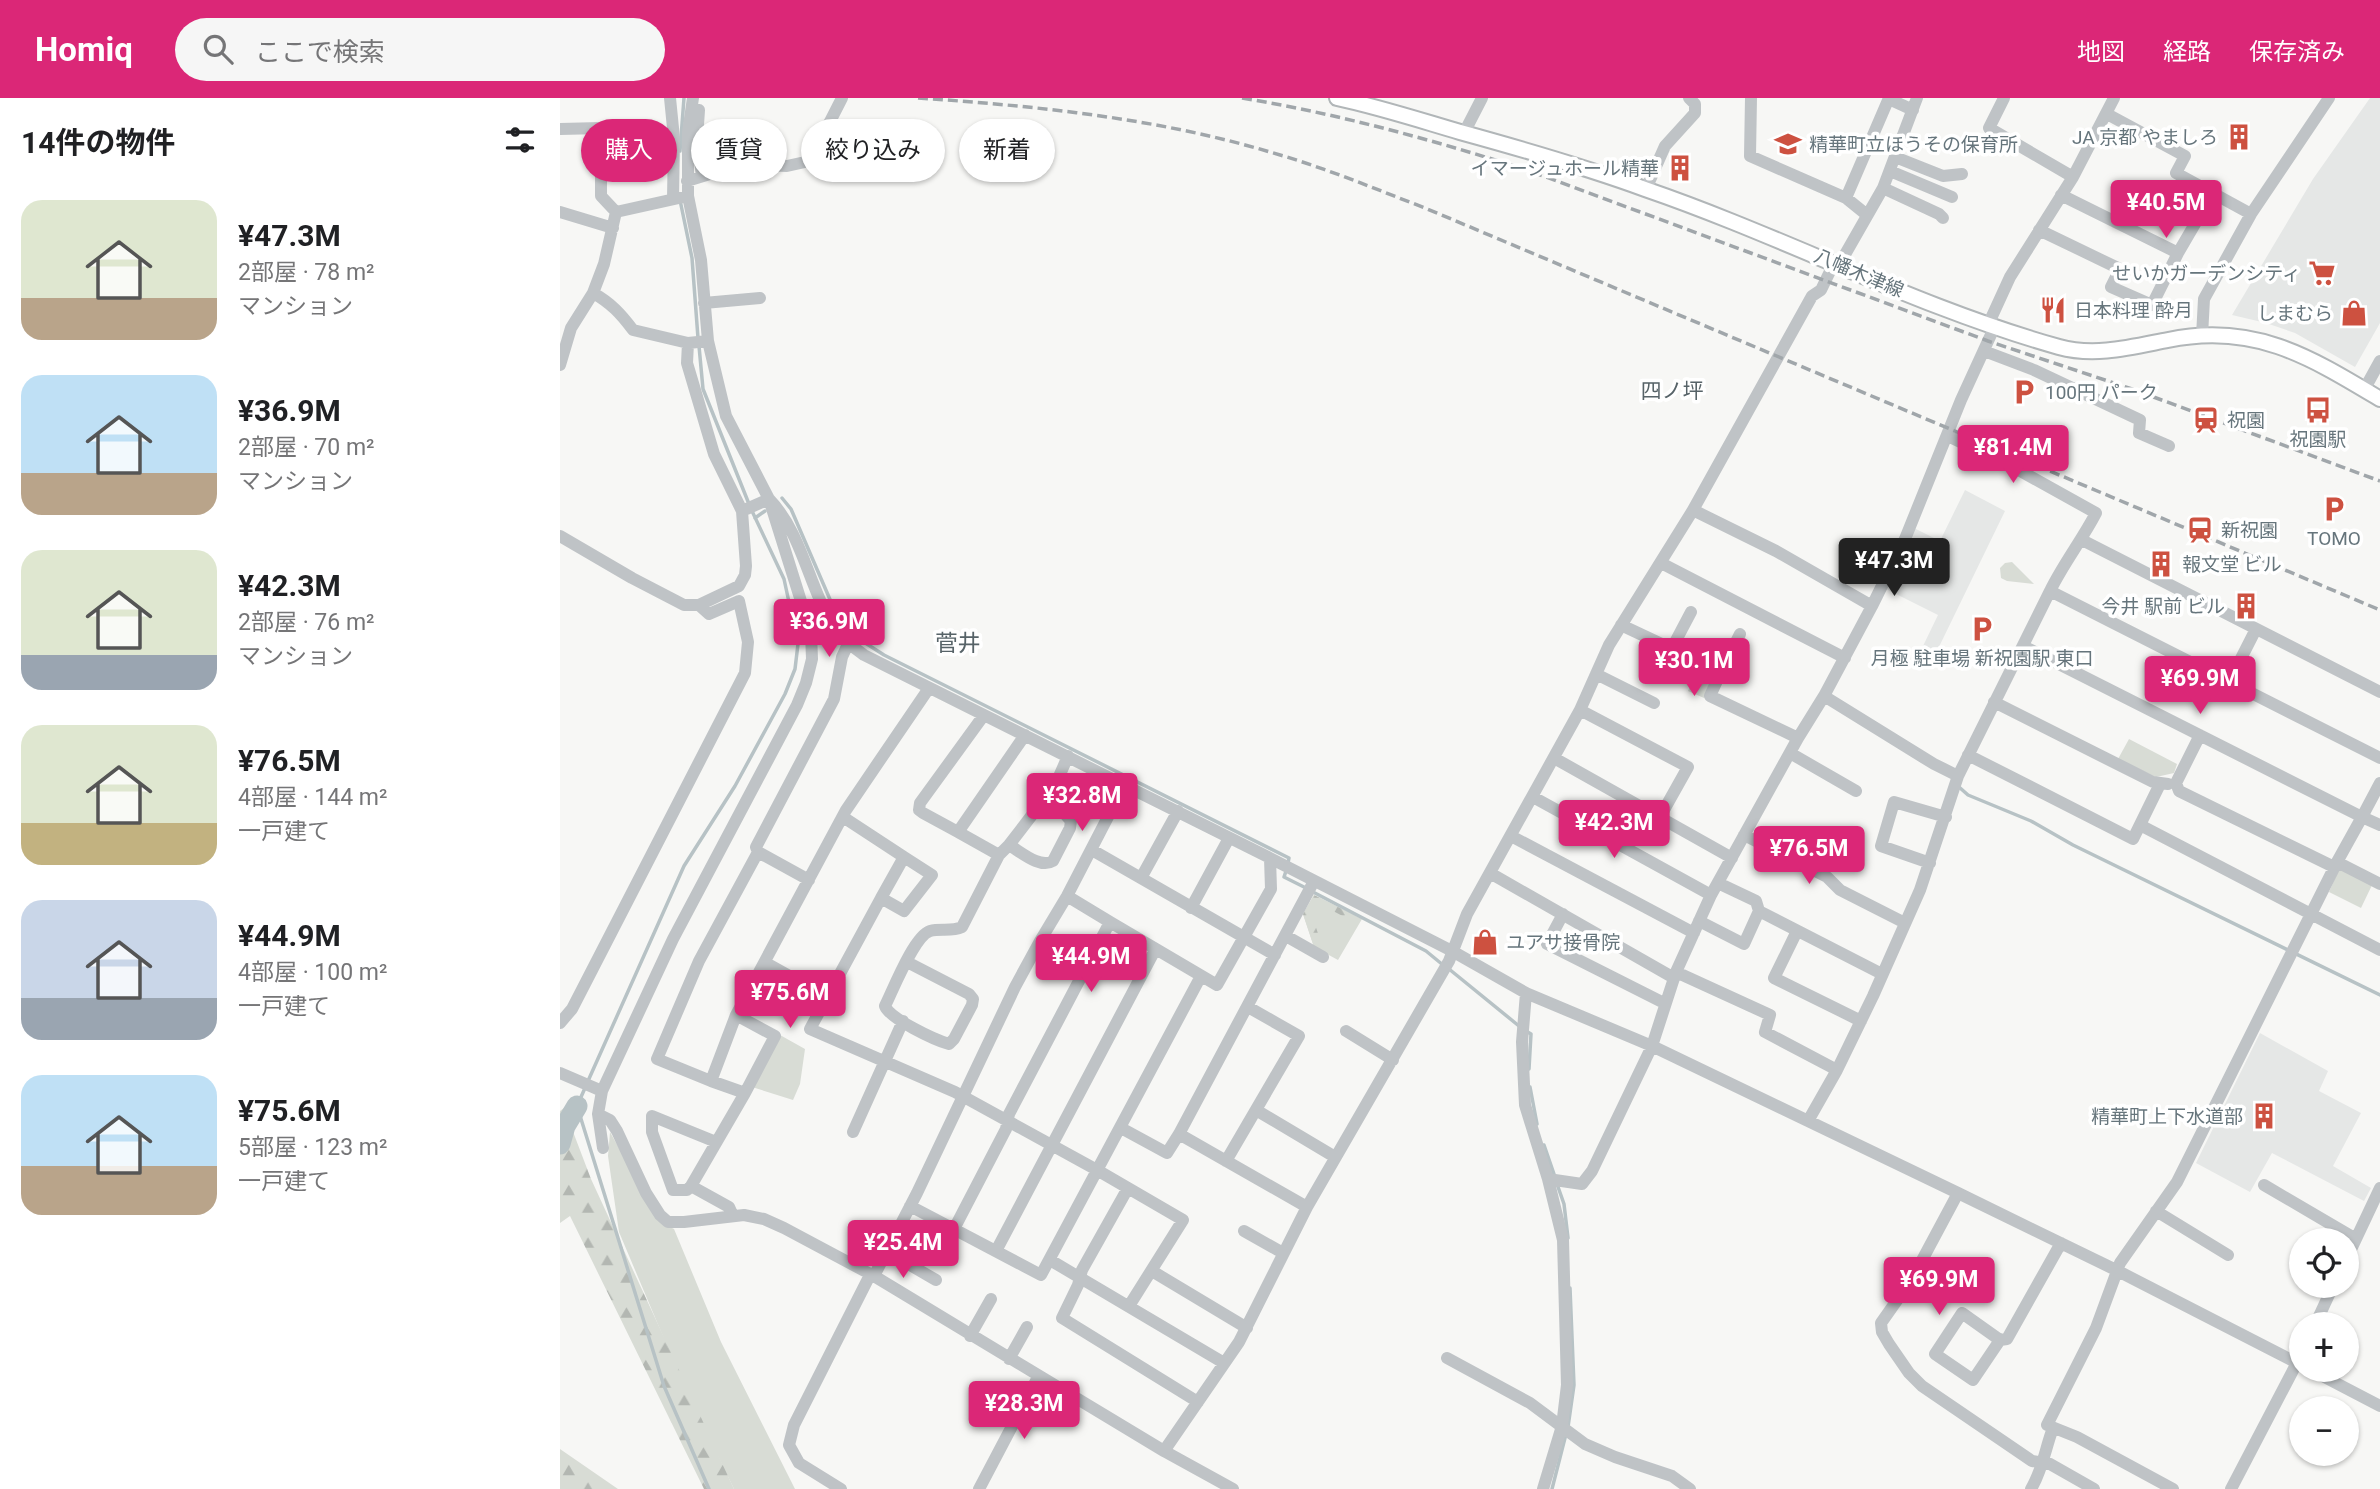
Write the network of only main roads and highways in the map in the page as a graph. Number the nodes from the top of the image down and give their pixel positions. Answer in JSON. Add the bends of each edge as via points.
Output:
{"nodes":[{"id":1,"x":1337,"y":98,"type":"edge"},
{"id":2,"x":1359,"y":100,"type":"edge"},
{"id":3,"x":2380,"y":399,"type":"edge"}],
"edges":[{"from":1,"to":2,"type":"main road","name":"八幡木津線"},
{"from":2,"to":3,"type":"main road","name":"八幡木津線","via":[[1646,189],[1991,327],[2065,349],[2099,352],[2202,336],[2250,338],[2298,353]]}]}
